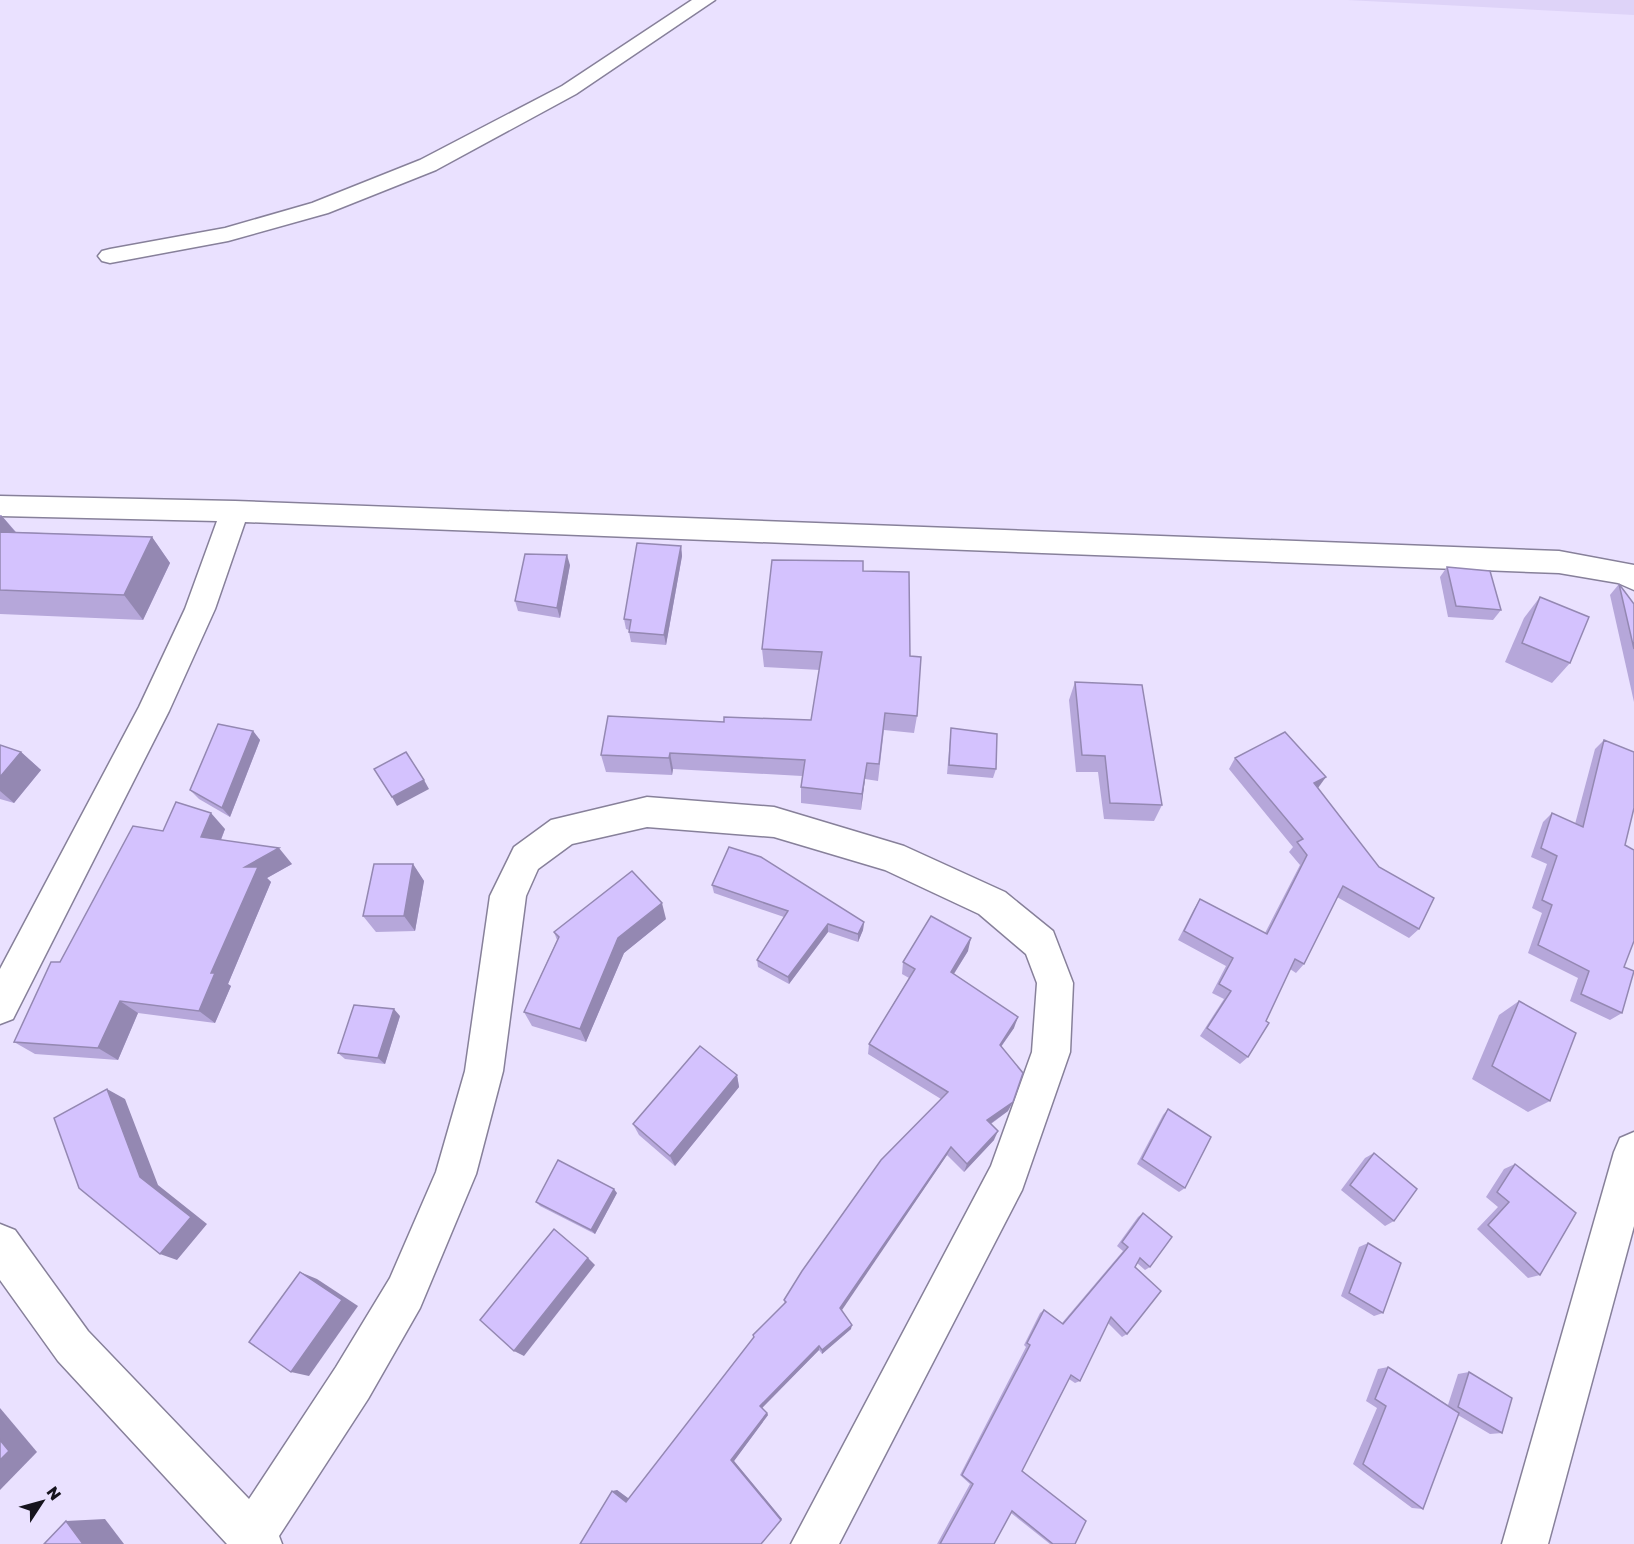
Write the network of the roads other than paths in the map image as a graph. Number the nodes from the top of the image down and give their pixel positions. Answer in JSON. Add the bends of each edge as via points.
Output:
{"nodes":[{"id":1,"x":705,"y":0,"type":"edge"},
{"id":2,"x":110,"y":256,"type":"dead end"},
{"id":3,"x":0,"y":506,"type":"edge"},
{"id":4,"x":235,"y":511,"type":"junction"},
{"id":5,"x":1634,"y":579,"type":"edge"},
{"id":6,"x":0,"y":1006,"type":"edge"},
{"id":7,"x":1634,"y":1152,"type":"edge"},
{"id":8,"x":0,"y":1245,"type":"edge"},
{"id":9,"x":255,"y":1540,"type":"edge"},
{"id":10,"x":814,"y":1544,"type":"edge"},
{"id":11,"x":1525,"y":1544,"type":"edge"}],
"edges":[{"from":1,"to":2,"type":"street","via":[[569,90],[428,165],[320,208],[228,234]]},
{"from":3,"to":4,"type":"street"},
{"from":4,"to":5,"type":"street","via":[[1548,561],[1625,573]]},
{"from":4,"to":6,"type":"street","via":[[200,609],[153,711]]},
{"from":7,"to":11,"type":"street"},
{"from":8,"to":9,"type":"street","via":[[74,1346]]},
{"from":9,"to":10,"type":"street","via":[[405,1293],[456,1174],[484,1071],[508,896],[526,858],[562,831],[647,812],[774,822],[892,857],[992,903],[1040,943],[1055,983],[1051,1052],[1008,1176]]}]}
